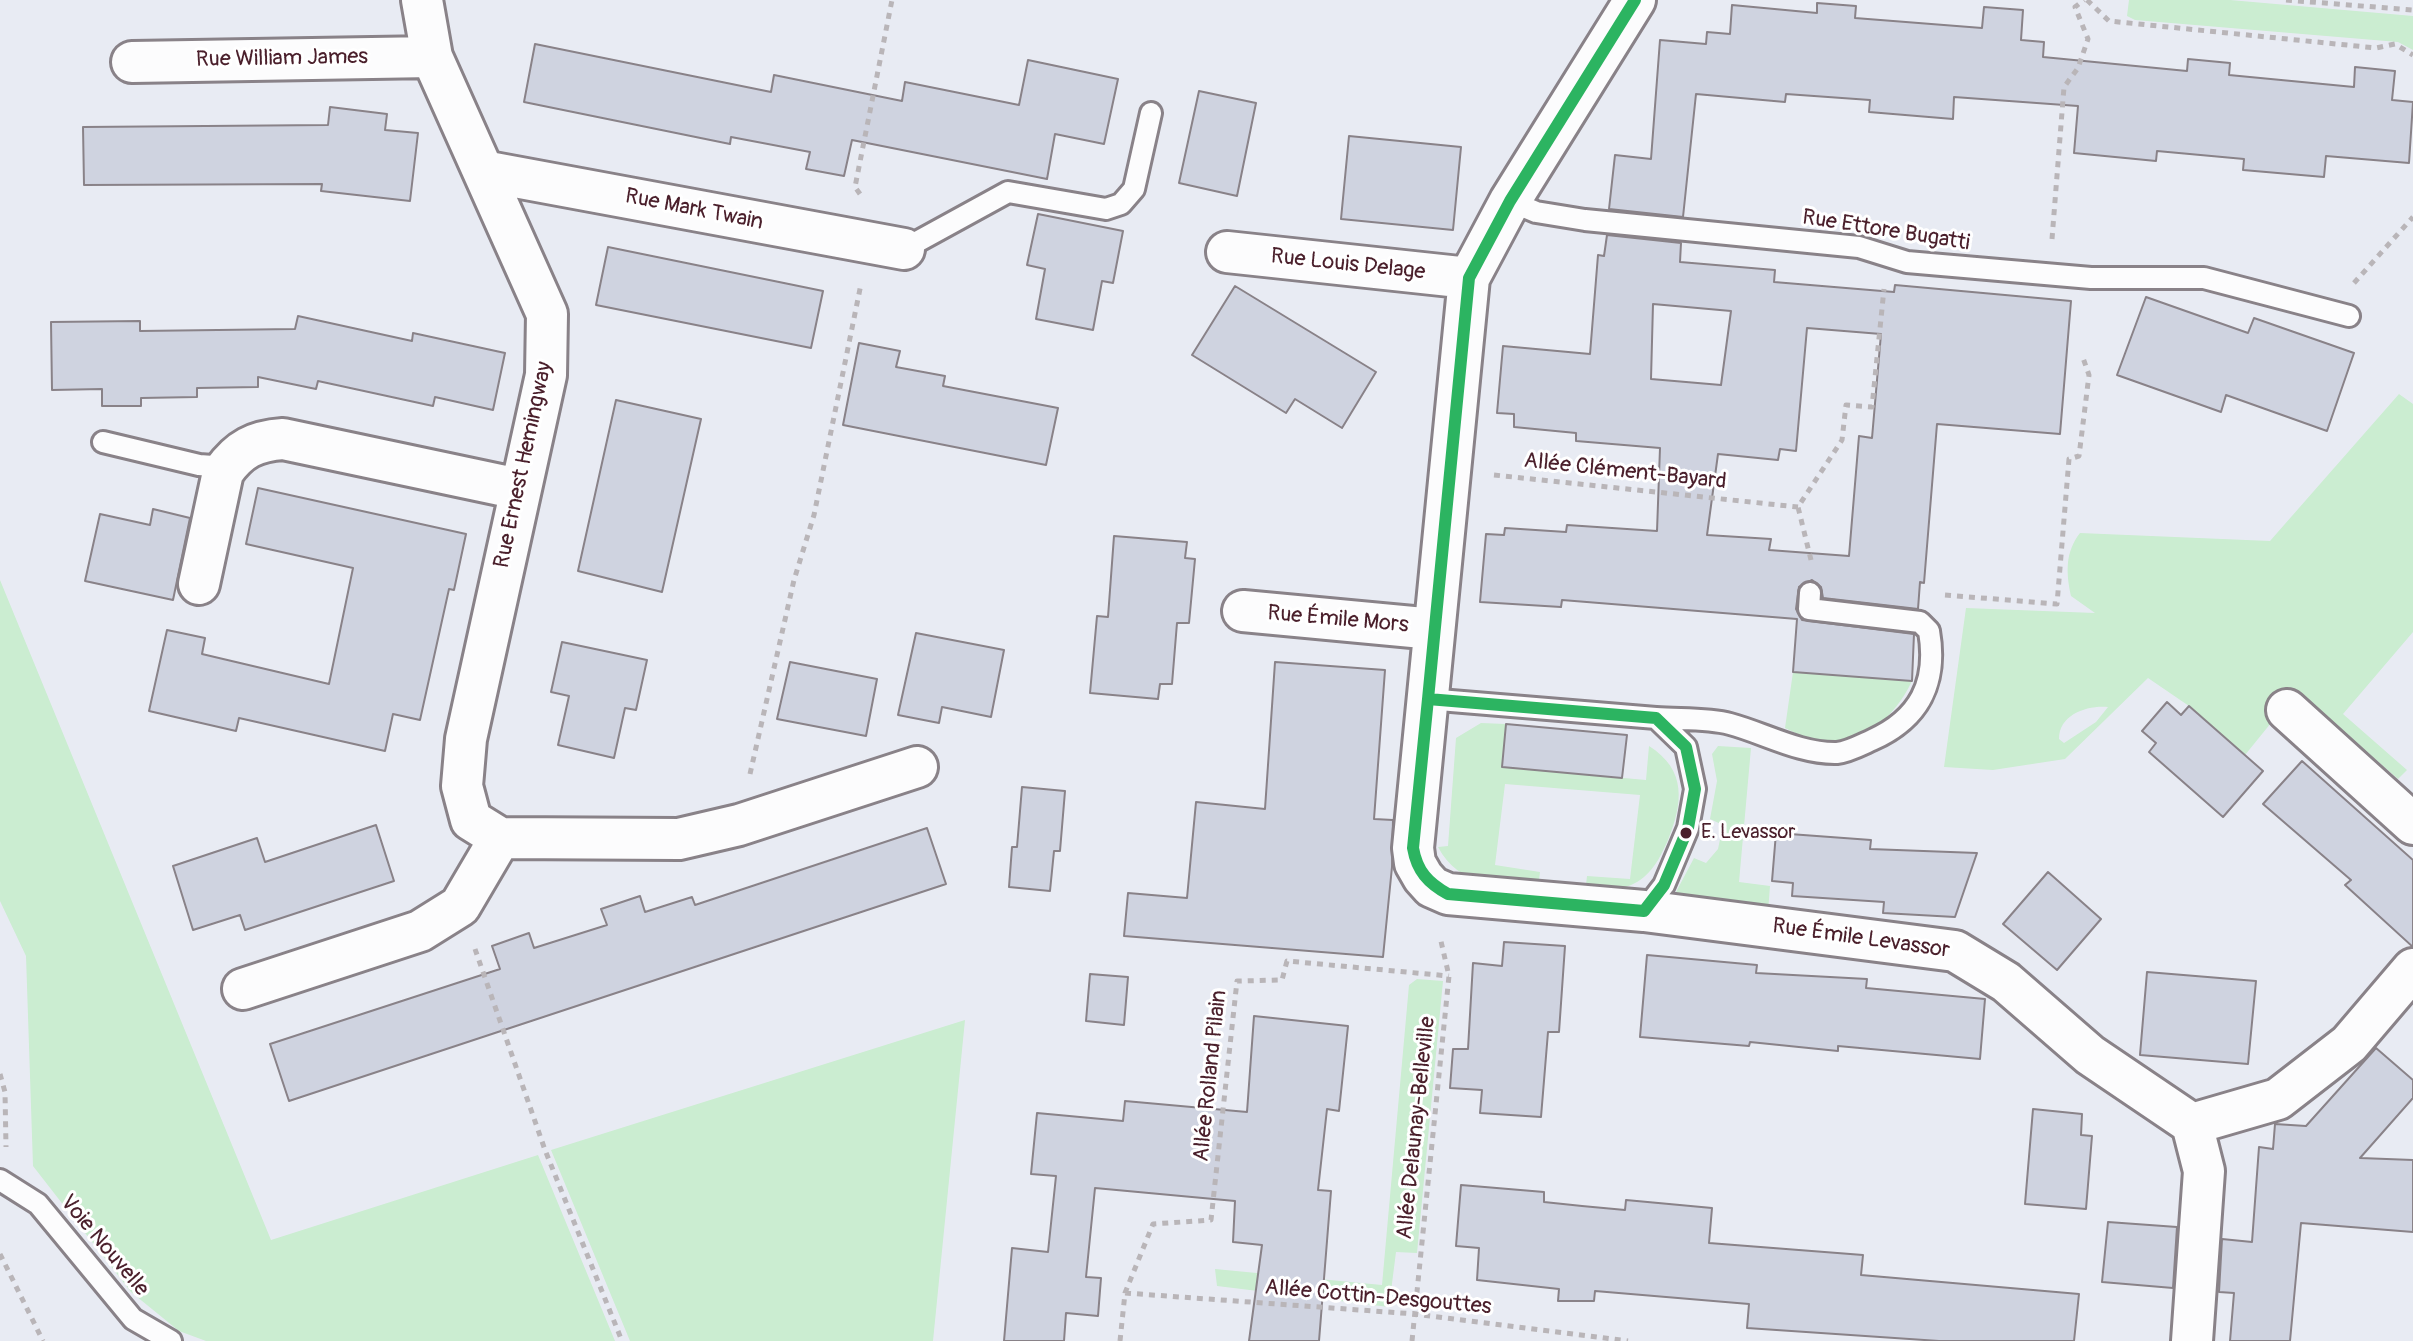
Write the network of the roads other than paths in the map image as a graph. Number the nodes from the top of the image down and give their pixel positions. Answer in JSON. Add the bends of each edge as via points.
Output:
{"nodes":[{"id":1,"x":422,"y":0,"type":"edge"},
{"id":2,"x":1635,"y":0,"type":"edge"},
{"id":3,"x":432,"y":57,"type":"junction"},
{"id":4,"x":132,"y":62,"type":"dead end"},
{"id":5,"x":1151,"y":113,"type":"dead end"},
{"id":6,"x":483,"y":171,"type":"junction"},
{"id":7,"x":1510,"y":201,"type":"junction"},
{"id":8,"x":886,"y":246,"type":"joint"},
{"id":9,"x":1227,"y":252,"type":"dead end"},
{"id":10,"x":1469,"y":278,"type":"junction"},
{"id":11,"x":2349,"y":316,"type":"road end"},
{"id":12,"x":103,"y":442,"type":"dead end"},
{"id":13,"x":232,"y":460,"type":"junction"},
{"id":14,"x":519,"y":489,"type":"junction"},
{"id":15,"x":199,"y":584,"type":"dead end"},
{"id":16,"x":1810,"y":593,"type":"dead end"},
{"id":17,"x":1243,"y":611,"type":"dead end"},
{"id":18,"x":1434,"y":629,"type":"junction"},
{"id":19,"x":1427,"y":699,"type":"junction"},
{"id":20,"x":2287,"y":710,"type":"dead end"},
{"id":21,"x":1656,"y":718,"type":"junction"},
{"id":22,"x":917,"y":767,"type":"dead end"},
{"id":23,"x":2413,"y":824,"type":"edge"},
{"id":24,"x":500,"y":838,"type":"junction"},
{"id":25,"x":1644,"y":911,"type":"junction"},
{"id":26,"x":2413,"y":969,"type":"edge"},
{"id":27,"x":243,"y":989,"type":"dead end"},
{"id":28,"x":2192,"y":1124,"type":"junction"},
{"id":29,"x":0,"y":1180,"type":"edge"},
{"id":30,"x":171,"y":1341,"type":"edge"},
{"id":31,"x":2192,"y":1341,"type":"edge"}],
"edges":[{"from":1,"to":3,"type":"street","name":"Rue Ernest Hemingway"},
{"from":2,"to":7,"type":"street"},
{"from":3,"to":4,"type":"street","name":"Rue William James"},
{"from":3,"to":6,"type":"street","name":"Rue Ernest Hemingway"},
{"from":5,"to":8,"type":"lane","via":[[1134,189],[1121,204],[1106,209],[1008,192]]},
{"from":6,"to":8,"type":"street","name":"Rue Mark Twain"},
{"from":6,"to":14,"type":"street","name":"Rue Ernest Hemingway","via":[[547,314],[546,375]]},
{"from":7,"to":10,"type":"street"},
{"from":7,"to":11,"type":"lane","name":"Rue Ettore Bugatti","via":[[1536,212],[1585,220],[1859,247],[1887,257],[2049,276],[2204,278]]},
{"from":9,"to":10,"type":"street","name":"Rue Louis Delage"},
{"from":10,"to":18,"type":"street"},
{"from":12,"to":13,"type":"lane","via":[[199,465]]},
{"from":13,"to":14,"type":"street","via":[[254,443],[283,439]]},
{"from":13,"to":15,"type":"street","via":[[223,472]]},
{"from":14,"to":24,"type":"street","name":"Rue Ernest Hemingway","via":[[466,739],[462,786],[471,820]]},
{"from":16,"to":21,"type":"lane","via":[[1809,609],[1920,622],[1929,631],[1930,668],[1911,717],[1840,753],[1805,749],[1727,723]]},
{"from":17,"to":18,"type":"street","name":"Rue Émile Mors"},
{"from":18,"to":19,"type":"street"},
{"from":19,"to":21,"type":"lane"},
{"from":19,"to":25,"type":"street","name":"Rue Émile Levassor","via":[[1415,863],[1432,887],[1448,894]]},
{"from":20,"to":23,"type":"street"},
{"from":21,"to":25,"type":"lane","via":[[1686,747],[1695,789],[1676,859]]},
{"from":22,"to":24,"type":"street","via":[[679,839]]},
{"from":24,"to":27,"type":"street","via":[[460,906],[420,931]]},
{"from":25,"to":28,"type":"street","name":"Rue Émile Levassor","via":[[1955,951],[1989,970],[2090,1055]]},
{"from":26,"to":28,"type":"street","via":[[2349,1044],[2278,1099]]},
{"from":28,"to":31,"type":"street","via":[[2204,1171]]},
{"from":29,"to":30,"type":"lane","name":"Voie Nouvelle","via":[[38,1204],[133,1319]]}]}
